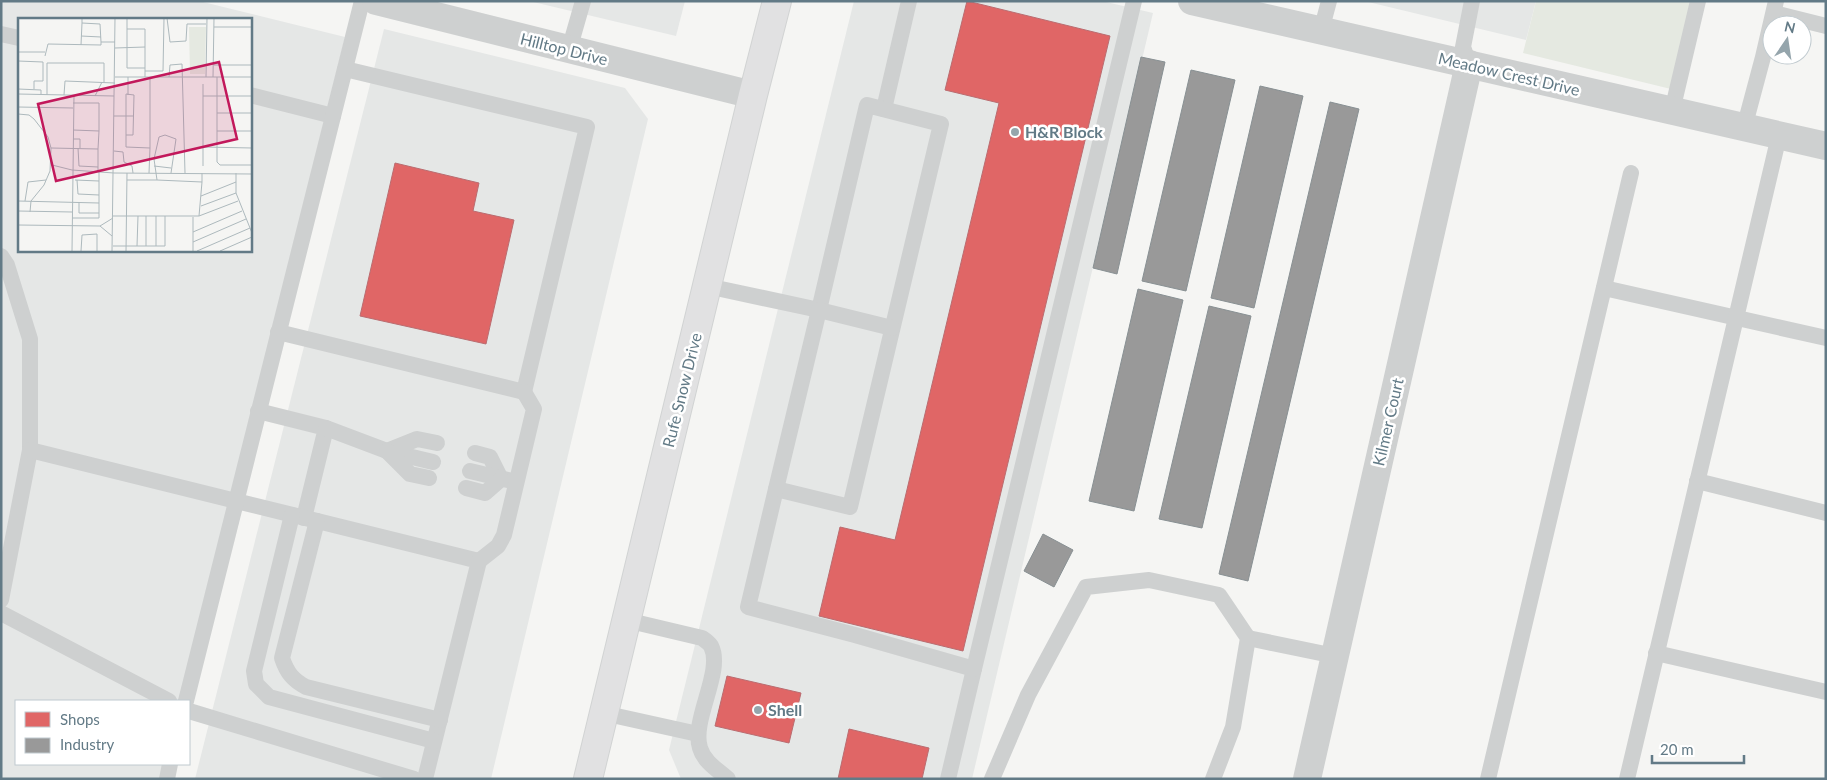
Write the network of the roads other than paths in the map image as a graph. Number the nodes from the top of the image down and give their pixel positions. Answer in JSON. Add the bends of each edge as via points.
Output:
{"nodes":[{"id":1,"x":362,"y":1,"type":"edge"},
{"id":2,"x":376,"y":1,"type":"edge"},
{"id":3,"x":583,"y":1,"type":"edge"},
{"id":4,"x":777,"y":1,"type":"edge"},
{"id":5,"x":909,"y":1,"type":"edge"},
{"id":6,"x":1134,"y":1,"type":"edge"},
{"id":7,"x":1192,"y":1,"type":"edge"},
{"id":8,"x":1329,"y":1,"type":"edge"},
{"id":9,"x":1472,"y":1,"type":"edge"},
{"id":10,"x":1698,"y":1,"type":"edge"},
{"id":11,"x":1775,"y":7,"type":"edge"},
{"id":12,"x":1826,"y":26,"type":"edge"},
{"id":13,"x":1321,"y":31,"type":"junction"},
{"id":14,"x":1,"y":34,"type":"edge"},
{"id":15,"x":18,"y":38,"type":"edge"},
{"id":16,"x":569,"y":50,"type":"junction"},
{"id":17,"x":1469,"y":64,"type":"junction"},
{"id":18,"x":345,"y":69,"type":"junction"},
{"id":19,"x":251,"y":95,"type":"edge"},
{"id":20,"x":753,"y":95,"type":"junction"},
{"id":21,"x":884,"y":109,"type":"junction"},
{"id":22,"x":1672,"y":111,"type":"junction"},
{"id":23,"x":333,"y":116,"type":"junction"},
{"id":24,"x":1744,"y":128,"type":"junction"},
{"id":25,"x":1779,"y":136,"type":"junction"},
{"id":26,"x":1826,"y":146,"type":"edge"},
{"id":27,"x":1631,"y":173,"type":"dead end"},
{"id":28,"x":1,"y":256,"type":"edge"},
{"id":29,"x":707,"y":286,"type":"junction"},
{"id":30,"x":1604,"y":288,"type":"junction"},
{"id":31,"x":819,"y":310,"type":"junction"},
{"id":32,"x":1736,"y":317,"type":"junction"},
{"id":33,"x":892,"y":328,"type":"junction"},
{"id":34,"x":278,"y":332,"type":"junction"},
{"id":35,"x":1826,"y":338,"type":"edge"},
{"id":36,"x":524,"y":392,"type":"junction"},
{"id":37,"x":258,"y":412,"type":"junction"},
{"id":38,"x":326,"y":428,"type":"junction"},
{"id":39,"x":437,"y":443,"type":"dead end"},
{"id":40,"x":30,"y":450,"type":"junction"},
{"id":41,"x":387,"y":451,"type":"junction"},
{"id":42,"x":475,"y":453,"type":"dead end"},
{"id":43,"x":431,"y":470,"type":"dead end"},
{"id":44,"x":470,"y":471,"type":"dead end"},
{"id":45,"x":508,"y":480,"type":"junction"},
{"id":46,"x":1697,"y":481,"type":"junction"},
{"id":47,"x":466,"y":488,"type":"dead end"},
{"id":48,"x":776,"y":489,"type":"junction"},
{"id":49,"x":236,"y":502,"type":"junction"},
{"id":50,"x":1826,"y":513,"type":"edge"},
{"id":51,"x":304,"y":518,"type":"junction"},
{"id":52,"x":479,"y":561,"type":"junction"},
{"id":53,"x":1,"y":600,"type":"edge"},
{"id":54,"x":1,"y":613,"type":"edge"},
{"id":55,"x":626,"y":620,"type":"junction"},
{"id":56,"x":1248,"y":638,"type":"junction"},
{"id":57,"x":1656,"y":653,"type":"junction"},
{"id":58,"x":1335,"y":656,"type":"junction"},
{"id":59,"x":974,"y":669,"type":"junction"},
{"id":60,"x":1826,"y":692,"type":"edge"},
{"id":61,"x":167,"y":700,"type":"edge"},
{"id":62,"x":186,"y":700,"type":"edge"},
{"id":63,"x":190,"y":711,"type":"edge"},
{"id":64,"x":603,"y":713,"type":"junction"},
{"id":65,"x":440,"y":720,"type":"junction"},
{"id":66,"x":698,"y":734,"type":"junction"},
{"id":67,"x":434,"y":741,"type":"junction"},
{"id":68,"x":170,"y":765,"type":"edge"},
{"id":69,"x":167,"y":779,"type":"edge"},
{"id":70,"x":414,"y":779,"type":"edge"},
{"id":71,"x":425,"y":779,"type":"edge"},
{"id":72,"x":588,"y":779,"type":"edge"},
{"id":73,"x":728,"y":779,"type":"edge"},
{"id":74,"x":948,"y":779,"type":"edge"},
{"id":75,"x":992,"y":779,"type":"edge"},
{"id":76,"x":1213,"y":779,"type":"edge"},
{"id":77,"x":1307,"y":779,"type":"edge"},
{"id":78,"x":1488,"y":779,"type":"edge"},
{"id":79,"x":1627,"y":779,"type":"edge"}],
"edges":[{"from":1,"to":18,"type":"lane"},
{"from":2,"to":16,"type":"street","name":"Hilltop Drive"},
{"from":3,"to":16,"type":"lane"},
{"from":4,"to":20,"type":"main road","name":"Rufe Snow Drive"},
{"from":5,"to":21,"type":"lane"},
{"from":6,"to":59,"type":"lane"},
{"from":7,"to":13,"type":"street","name":"Meadow Crest Drive"},
{"from":8,"to":13,"type":"lane"},
{"from":9,"to":17,"type":"lane","via":[[1464,46]]},
{"from":10,"to":22,"type":"lane"},
{"from":11,"to":12,"type":"lane"},
{"from":11,"to":24,"type":"lane"},
{"from":13,"to":17,"type":"street","name":"Meadow Crest Drive"},
{"from":14,"to":15,"type":"lane"},
{"from":16,"to":20,"type":"street","name":"Hilltop Drive"},
{"from":17,"to":22,"type":"street","name":"Meadow Crest Drive"},
{"from":17,"to":58,"type":"street","name":"Kilmer Court"},
{"from":18,"to":23,"type":"lane"},
{"from":18,"to":36,"type":"lane","via":[[587,127]]},
{"from":19,"to":23,"type":"lane"},
{"from":20,"to":29,"type":"main road","name":"Rufe Snow Drive"},
{"from":21,"to":31,"type":"lane","via":[[867,105]]},
{"from":21,"to":33,"type":"lane","via":[[941,124]]},
{"from":22,"to":24,"type":"street","name":"Meadow Crest Drive"},
{"from":23,"to":34,"type":"lane"},
{"from":24,"to":25,"type":"street","name":"Meadow Crest Drive"},
{"from":25,"to":26,"type":"street","name":"Meadow Crest Drive"},
{"from":25,"to":32,"type":"lane"},
{"from":27,"to":30,"type":"lane"},
{"from":28,"to":40,"type":"lane","via":[[7,265],[30,340]]},
{"from":29,"to":31,"type":"lane"},
{"from":29,"to":55,"type":"main road","name":"Rufe Snow Drive"},
{"from":30,"to":32,"type":"lane"},
{"from":30,"to":78,"type":"lane"},
{"from":31,"to":33,"type":"lane"},
{"from":31,"to":48,"type":"lane"},
{"from":32,"to":35,"type":"lane"},
{"from":32,"to":46,"type":"lane"},
{"from":33,"to":48,"type":"lane","via":[[850,507]]},
{"from":34,"to":36,"type":"lane"},
{"from":34,"to":37,"type":"lane"},
{"from":36,"to":45,"type":"lane","via":[[534,409]]},
{"from":37,"to":38,"type":"lane"},
{"from":37,"to":49,"type":"lane"},
{"from":38,"to":41,"type":"lane"},
{"from":38,"to":51,"type":"lane"},
{"from":39,"to":41,"type":"lane","via":[[417,439]]},
{"from":40,"to":49,"type":"lane"},
{"from":40,"to":53,"type":"lane"},
{"from":41,"to":43,"type":"lane"},
{"from":42,"to":45,"type":"lane","via":[[490,457]]},
{"from":44,"to":45,"type":"lane"},
{"from":45,"to":47,"type":"lane","via":[[485,493]]},
{"from":45,"to":52,"type":"lane","via":[[504,535],[498,546]]},
{"from":46,"to":50,"type":"lane"},
{"from":46,"to":57,"type":"lane"},
{"from":48,"to":59,"type":"lane","via":[[748,607]]},
{"from":49,"to":51,"type":"lane"},
{"from":49,"to":62,"type":"lane"},
{"from":51,"to":52,"type":"lane"},
{"from":51,"to":65,"type":"lane","via":[[282,658],[293,680],[306,687]]},
{"from":51,"to":67,"type":"lane","via":[[254,672],[256,684],[269,697]]},
{"from":52,"to":65,"type":"lane"},
{"from":54,"to":61,"type":"lane"},
{"from":55,"to":64,"type":"main road","name":"Rufe Snow Drive"},
{"from":55,"to":66,"type":"lane","via":[[702,638],[711,646],[714,662]]},
{"from":56,"to":58,"type":"lane"},
{"from":56,"to":75,"type":"lane","via":[[1219,594],[1149,580],[1086,588],[1028,695]]},
{"from":56,"to":76,"type":"lane","via":[[1233,727]]},
{"from":57,"to":60,"type":"lane"},
{"from":57,"to":79,"type":"lane"},
{"from":58,"to":77,"type":"street","name":"Kilmer Court"},
{"from":59,"to":74,"type":"lane"},
{"from":63,"to":70,"type":"lane"},
{"from":64,"to":66,"type":"lane"},
{"from":64,"to":72,"type":"main road","name":"Rufe Snow Drive"},
{"from":65,"to":67,"type":"lane"},
{"from":66,"to":73,"type":"lane","via":[[700,749],[710,764]]},
{"from":67,"to":71,"type":"lane"},
{"from":68,"to":69,"type":"lane"}]}
